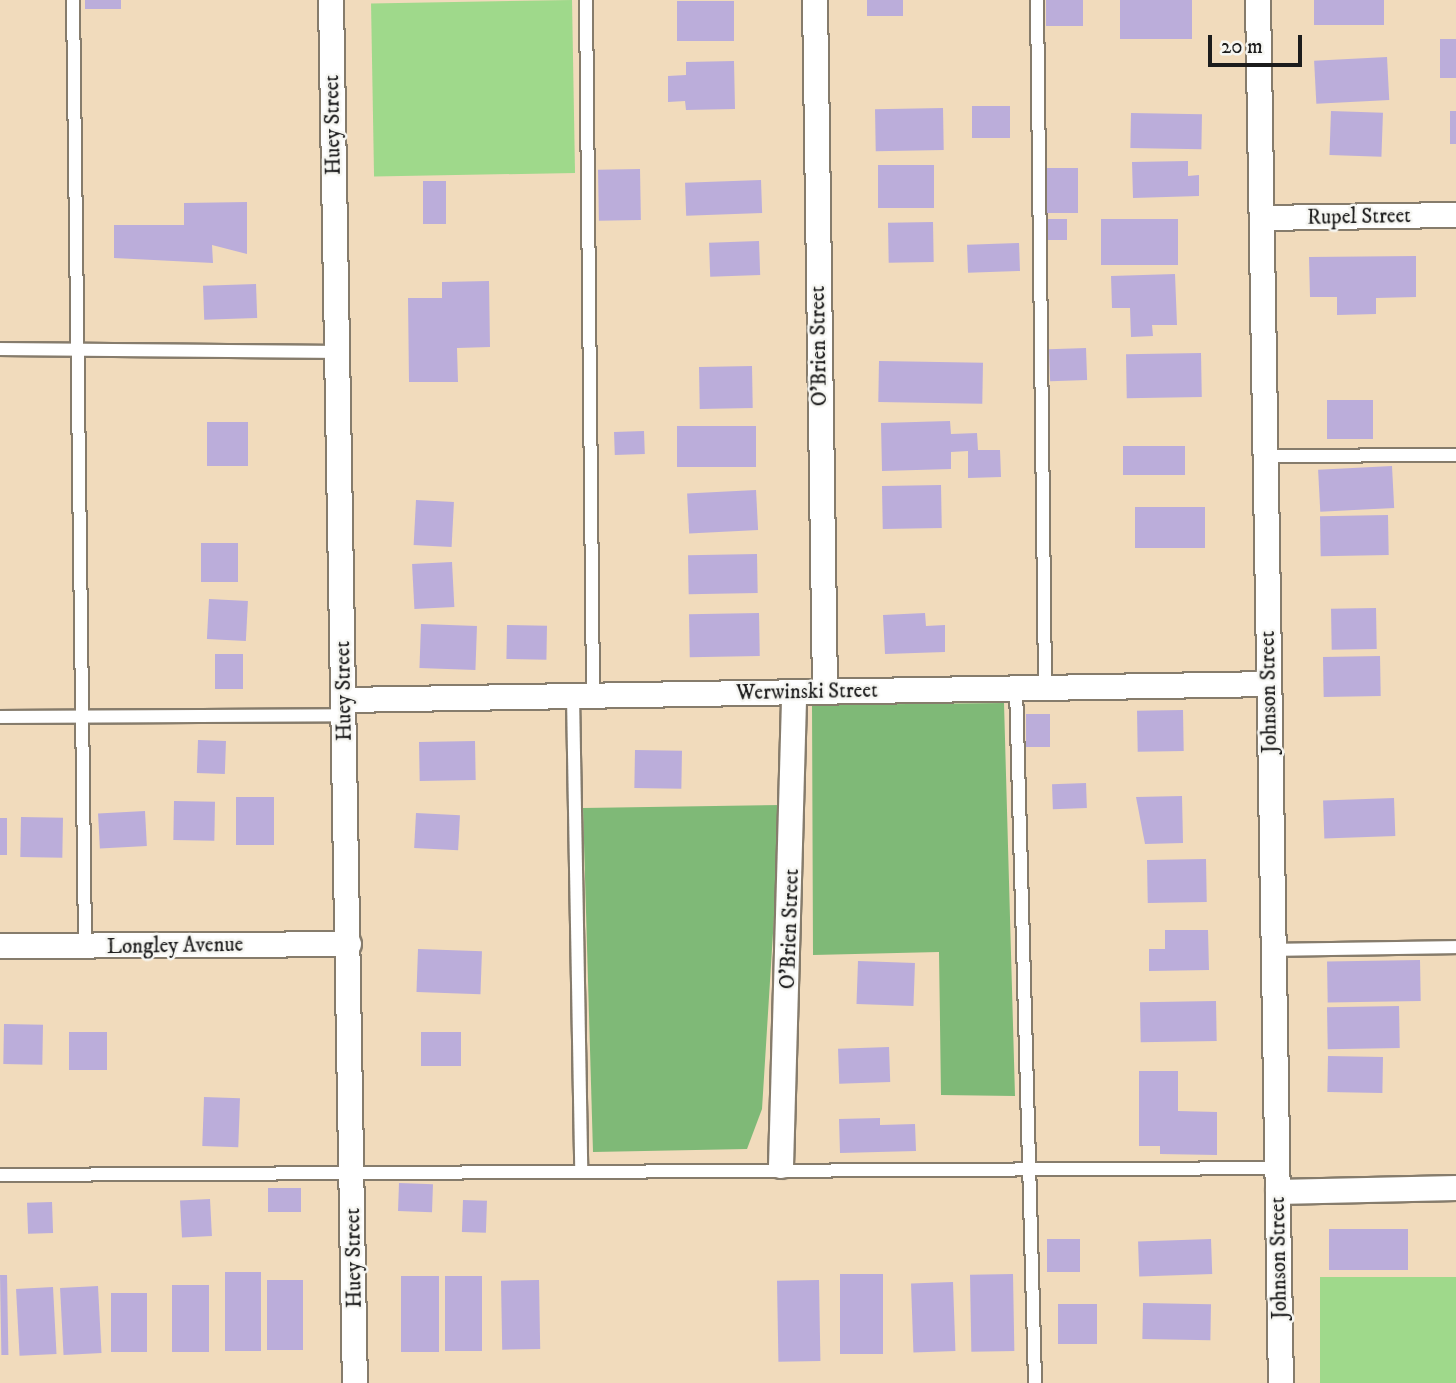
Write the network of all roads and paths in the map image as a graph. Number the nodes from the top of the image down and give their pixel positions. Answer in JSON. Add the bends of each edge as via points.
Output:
{"nodes":[{"id":1,"x":73,"y":0,"type":"edge"},
{"id":2,"x":331,"y":0,"type":"edge"},
{"id":3,"x":586,"y":0,"type":"edge"},
{"id":4,"x":815,"y":0,"type":"edge"},
{"id":5,"x":1037,"y":0,"type":"edge"},
{"id":6,"x":1258,"y":0,"type":"edge"},
{"id":7,"x":1456,"y":215,"type":"edge"},
{"id":8,"x":1262,"y":218,"type":"junction"},
{"id":9,"x":81,"y":347,"type":"junction"},
{"id":10,"x":0,"y":349,"type":"edge"},
{"id":11,"x":337,"y":352,"type":"junction"},
{"id":12,"x":1456,"y":455,"type":"edge"},
{"id":13,"x":1266,"y":456,"type":"junction"},
{"id":14,"x":1269,"y":684,"type":"junction"},
{"id":15,"x":1016,"y":688,"type":"junction"},
{"id":16,"x":1045,"y":688,"type":"junction"},
{"id":17,"x":825,"y":692,"type":"junction"},
{"id":18,"x":794,"y":693,"type":"junction"},
{"id":19,"x":583,"y":696,"type":"junction"},
{"id":20,"x":345,"y":708,"type":"junction"},
{"id":21,"x":0,"y":717,"type":"edge"},
{"id":22,"x":80,"y":717,"type":"junction"},
{"id":23,"x":349,"y":944,"type":"junction"},
{"id":24,"x":0,"y":946,"type":"edge"},
{"id":25,"x":85,"y":946,"type":"junction"},
{"id":26,"x":1456,"y":947,"type":"edge"},
{"id":27,"x":1272,"y":950,"type":"junction"},
{"id":28,"x":1028,"y":1164,"type":"junction"},
{"id":29,"x":782,"y":1166,"type":"junction"},
{"id":30,"x":582,"y":1167,"type":"junction"},
{"id":31,"x":1278,"y":1168,"type":"junction"},
{"id":32,"x":353,"y":1171,"type":"junction"},
{"id":33,"x":0,"y":1175,"type":"edge"},
{"id":34,"x":1456,"y":1188,"type":"edge"},
{"id":35,"x":1278,"y":1192,"type":"junction"},
{"id":36,"x":355,"y":1383,"type":"edge"},
{"id":37,"x":1035,"y":1383,"type":"edge"},
{"id":38,"x":1282,"y":1383,"type":"edge"}],
"edges":[{"from":1,"to":9,"type":"lane"},
{"from":2,"to":11,"type":"street","name":"Huey Street"},
{"from":3,"to":19,"type":"lane"},
{"from":4,"to":17,"type":"street","name":"O'Brien Street"},
{"from":5,"to":16,"type":"lane"},
{"from":6,"to":8,"type":"street","name":"Johnson Street"},
{"from":7,"to":8,"type":"street","name":"Rupel Street"},
{"from":8,"to":13,"type":"street","name":"Johnson Street"},
{"from":9,"to":10,"type":"lane"},
{"from":9,"to":11,"type":"lane"},
{"from":9,"to":22,"type":"lane"},
{"from":11,"to":20,"type":"street","name":"Huey Street"},
{"from":12,"to":13,"type":"lane"},
{"from":13,"to":14,"type":"street","name":"Johnson Street"},
{"from":14,"to":16,"type":"street","name":"Werwinski Street"},
{"from":14,"to":27,"type":"street","name":"Johnson Street"},
{"from":15,"to":16,"type":"street","name":"Werwinski Street"},
{"from":15,"to":17,"type":"street","name":"Werwinski Street"},
{"from":15,"to":28,"type":"lane"},
{"from":17,"to":18,"type":"street","name":"Werwinski Street"},
{"from":18,"to":19,"type":"street","name":"Werwinski Street"},
{"from":18,"to":29,"type":"street","name":"O'Brien Street"},
{"from":19,"to":20,"type":"street","name":"Werwinski Street"},
{"from":19,"to":30,"type":"lane"},
{"from":20,"to":22,"type":"lane"},
{"from":20,"to":23,"type":"street","name":"Huey Street"},
{"from":21,"to":22,"type":"lane"},
{"from":22,"to":25,"type":"lane"},
{"from":23,"to":25,"type":"street","name":"Longley Avenue"},
{"from":23,"to":32,"type":"street","name":"Huey Street"},
{"from":24,"to":25,"type":"street","name":"Longley Avenue"},
{"from":26,"to":27,"type":"lane"},
{"from":27,"to":31,"type":"street","name":"Johnson Street"},
{"from":28,"to":29,"type":"lane"},
{"from":28,"to":31,"type":"lane"},
{"from":28,"to":37,"type":"lane"},
{"from":29,"to":30,"type":"lane"},
{"from":30,"to":32,"type":"lane"},
{"from":31,"to":35,"type":"street","name":"Johnson Street"},
{"from":32,"to":33,"type":"lane"},
{"from":32,"to":36,"type":"street","name":"Huey Street"},
{"from":34,"to":35,"type":"street"},
{"from":35,"to":38,"type":"street","name":"Johnson Street"}]}
